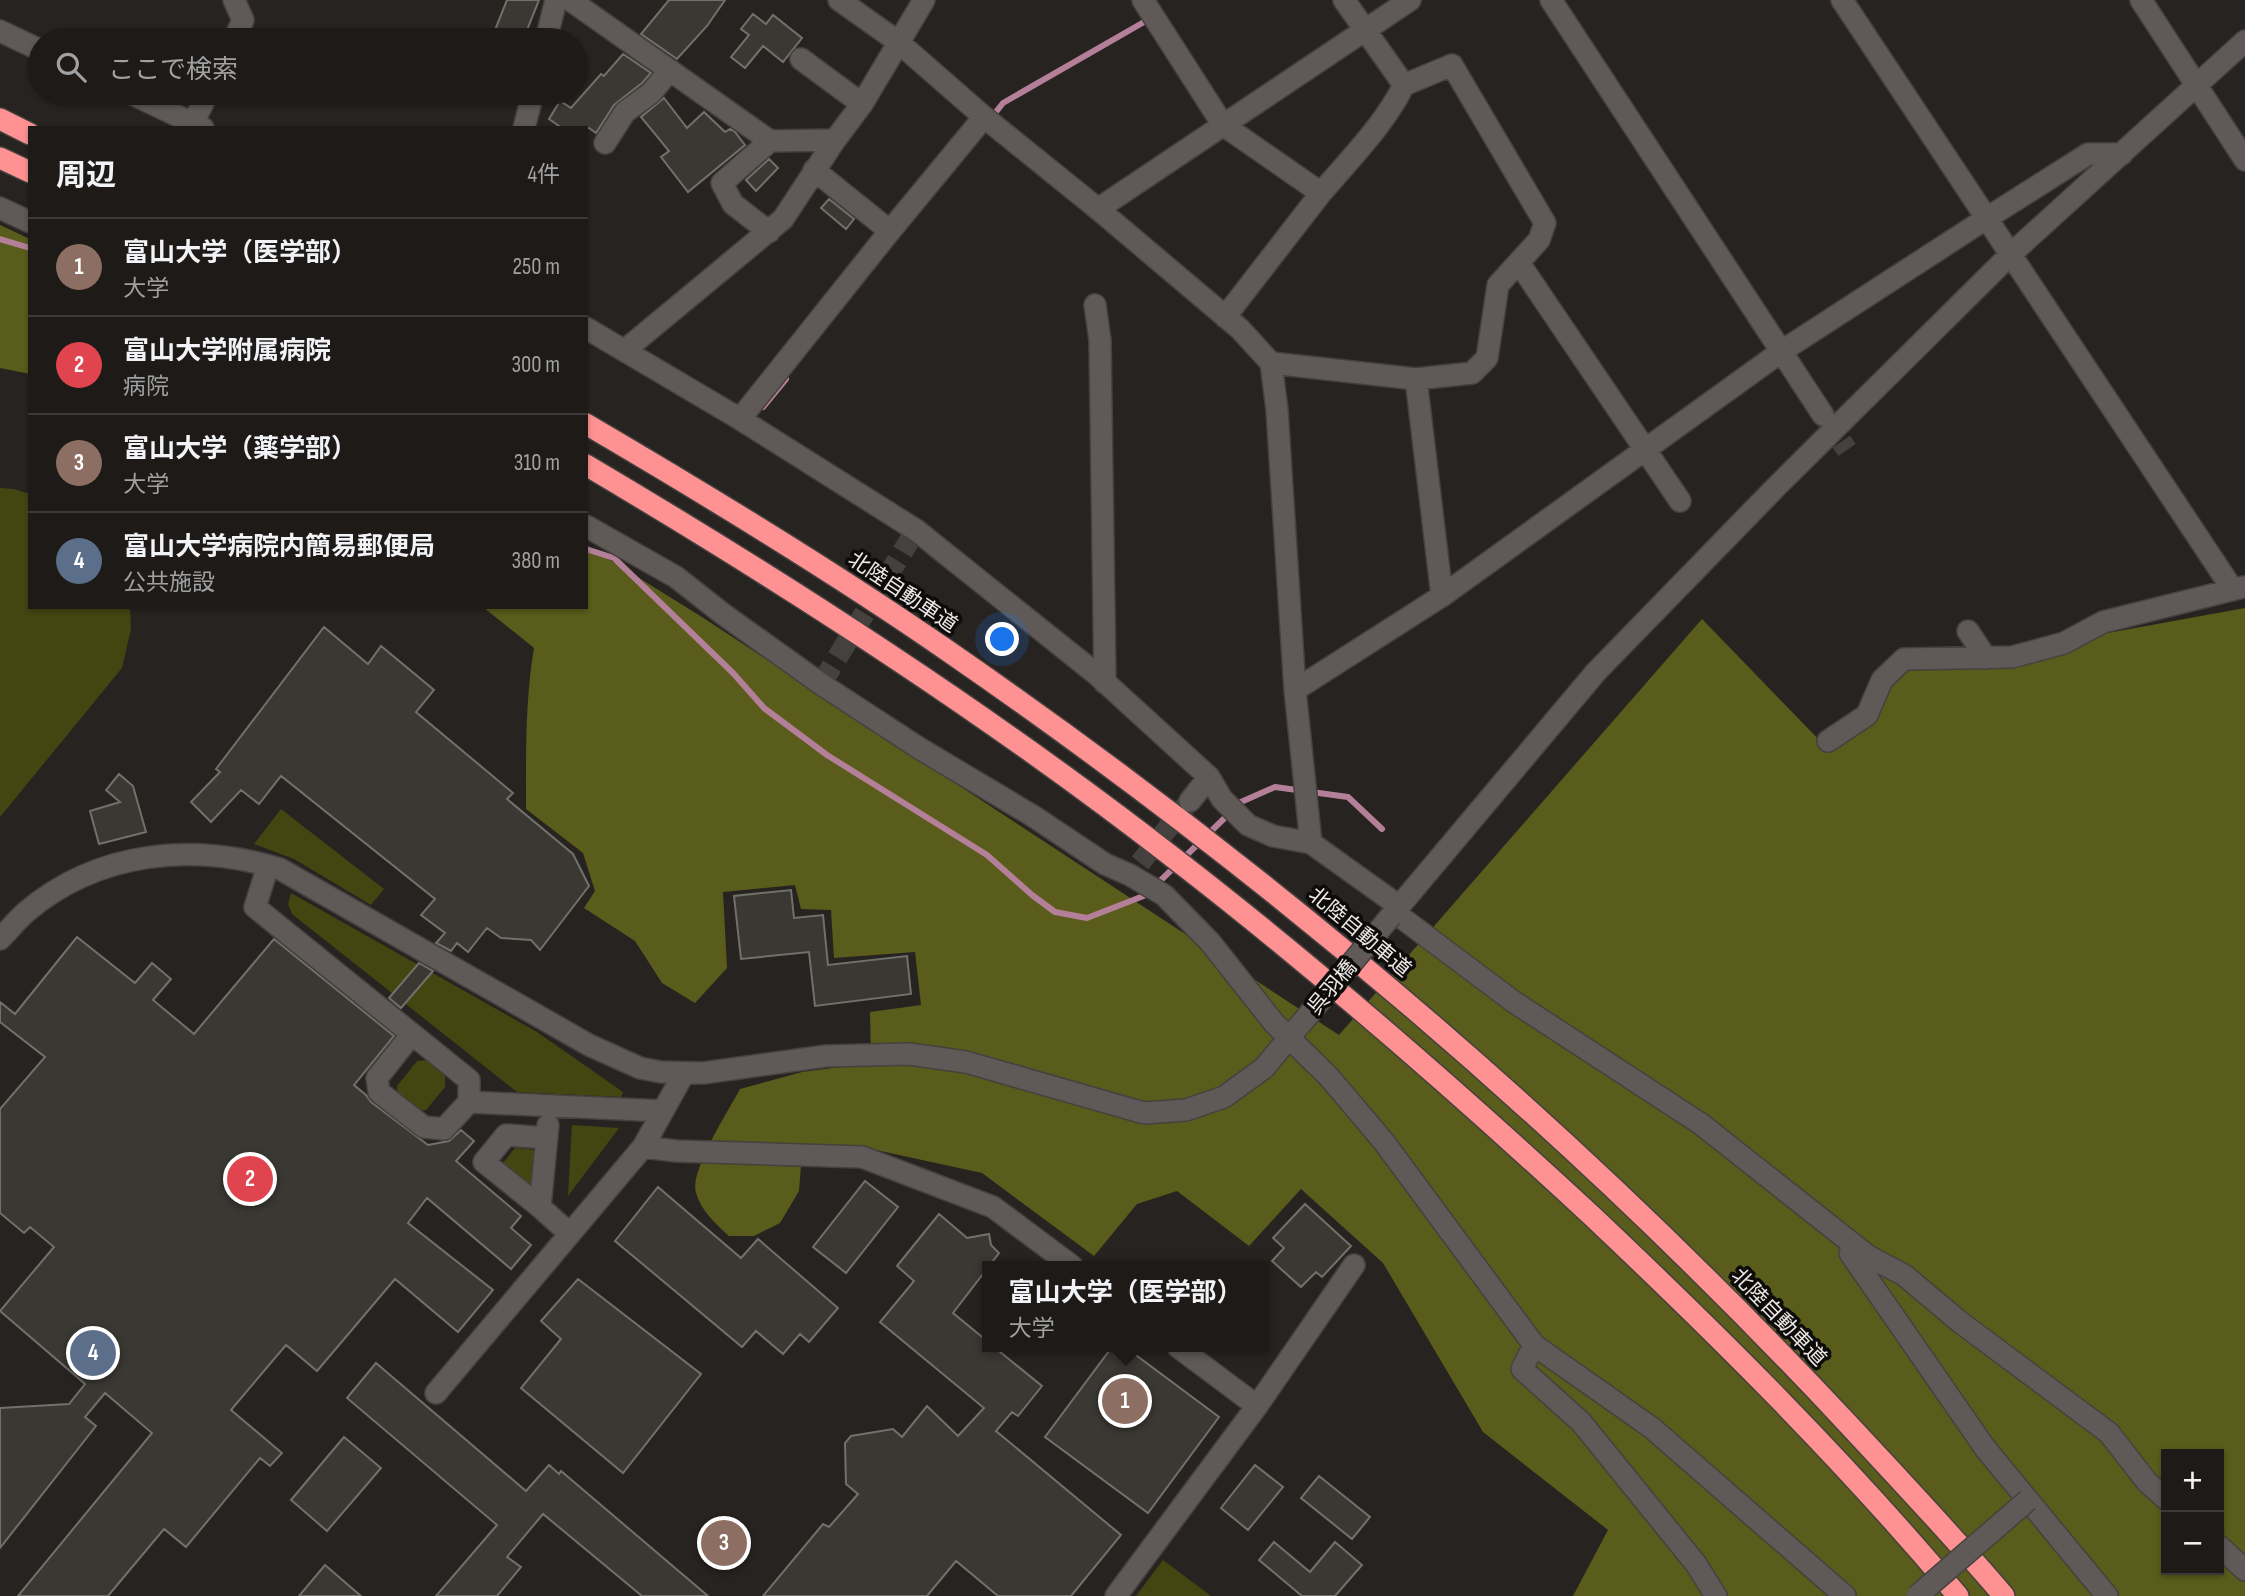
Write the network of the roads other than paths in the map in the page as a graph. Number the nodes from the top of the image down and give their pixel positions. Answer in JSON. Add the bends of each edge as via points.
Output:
{"nodes":[{"id":1,"x":234,"y":0,"type":"edge"},
{"id":2,"x":556,"y":0,"type":"edge"},
{"id":3,"x":570,"y":0,"type":"edge"},
{"id":4,"x":839,"y":0,"type":"edge"},
{"id":5,"x":924,"y":0,"type":"edge"},
{"id":6,"x":1143,"y":0,"type":"edge"},
{"id":7,"x":1344,"y":0,"type":"edge"},
{"id":8,"x":1410,"y":0,"type":"edge"},
{"id":9,"x":1551,"y":0,"type":"edge"},
{"id":10,"x":1842,"y":0,"type":"edge"},
{"id":11,"x":2141,"y":0,"type":"edge"},
{"id":12,"x":239,"y":28,"type":"edge"},
{"id":13,"x":549,"y":28,"type":"edge"},
{"id":14,"x":0,"y":31,"type":"edge"},
{"id":15,"x":1364,"y":31,"type":"junction"},
{"id":16,"x":897,"y":41,"type":"junction"},
{"id":17,"x":2245,"y":41,"type":"edge"},
{"id":18,"x":28,"y":44,"type":"edge"},
{"id":19,"x":801,"y":59,"type":"dead end"},
{"id":20,"x":670,"y":70,"type":"junction"},
{"id":21,"x":1404,"y":85,"type":"junction"},
{"id":22,"x":2196,"y":85,"type":"junction"},
{"id":23,"x":862,"y":104,"type":"junction"},
{"id":24,"x":156,"y":105,"type":"edge"},
{"id":25,"x":204,"y":105,"type":"edge"},
{"id":26,"x":530,"y":105,"type":"edge"},
{"id":27,"x":984,"y":117,"type":"junction"},
{"id":28,"x":0,"y":119,"type":"edge"},
{"id":29,"x":198,"y":125,"type":"edge"},
{"id":30,"x":1223,"y":125,"type":"junction"},
{"id":31,"x":525,"y":126,"type":"edge"},
{"id":32,"x":28,"y":133,"type":"edge"},
{"id":33,"x":835,"y":140,"type":"junction"},
{"id":34,"x":770,"y":141,"type":"junction"},
{"id":35,"x":605,"y":143,"type":"dead end"},
{"id":36,"x":2122,"y":154,"type":"junction"},
{"id":37,"x":0,"y":158,"type":"edge"},
{"id":38,"x":2245,"y":160,"type":"edge"},
{"id":39,"x":814,"y":170,"type":"junction"},
{"id":40,"x":28,"y":171,"type":"edge"},
{"id":41,"x":1321,"y":193,"type":"junction"},
{"id":42,"x":0,"y":208,"type":"edge"},
{"id":43,"x":1098,"y":209,"type":"junction"},
{"id":44,"x":1987,"y":218,"type":"junction"},
{"id":45,"x":28,"y":221,"type":"edge"},
{"id":46,"x":890,"y":231,"type":"junction"},
{"id":47,"x":769,"y":232,"type":"junction"},
{"id":48,"x":2011,"y":254,"type":"junction"},
{"id":49,"x":1519,"y":262,"type":"junction"},
{"id":50,"x":1095,"y":304,"type":"dead end"},
{"id":51,"x":1225,"y":317,"type":"junction"},
{"id":52,"x":588,"y":329,"type":"edge"},
{"id":53,"x":625,"y":350,"type":"junction"},
{"id":54,"x":1782,"y":351,"type":"junction"},
{"id":55,"x":1271,"y":363,"type":"junction"},
{"id":56,"x":1416,"y":379,"type":"junction"},
{"id":57,"x":1823,"y":415,"type":"tunnel mouth"},
{"id":58,"x":740,"y":419,"type":"junction"},
{"id":59,"x":588,"y":425,"type":"edge"},
{"id":60,"x":1646,"y":449,"type":"junction"},
{"id":61,"x":588,"y":466,"type":"edge"},
{"id":62,"x":1680,"y":501,"type":"dead end"},
{"id":63,"x":588,"y":527,"type":"edge"},
{"id":64,"x":2239,"y":588,"type":"edge"},
{"id":65,"x":1442,"y":596,"type":"junction"},
{"id":66,"x":1968,"y":631,"type":"dead end"},
{"id":67,"x":1986,"y":658,"type":"junction"},
{"id":68,"x":1105,"y":683,"type":"junction"},
{"id":69,"x":1295,"y":690,"type":"junction"},
{"id":70,"x":1828,"y":741,"type":"dead end"},
{"id":71,"x":1209,"y":777,"type":"junction"},
{"id":72,"x":1189,"y":801,"type":"tunnel mouth"},
{"id":73,"x":1311,"y":843,"type":"junction"},
{"id":74,"x":268,"y":866,"type":"junction"},
{"id":75,"x":1395,"y":911,"type":"junction"},
{"id":76,"x":0,"y":939,"type":"edge"},
{"id":77,"x":1295,"y":1031,"type":"junction"},
{"id":78,"x":412,"y":1034,"type":"junction"},
{"id":79,"x":684,"y":1073,"type":"junction"},
{"id":80,"x":469,"y":1102,"type":"junction"},
{"id":81,"x":550,"y":1106,"type":"junction"},
{"id":82,"x":663,"y":1111,"type":"junction"},
{"id":83,"x":547,"y":1138,"type":"junction"},
{"id":84,"x":643,"y":1147,"type":"junction"},
{"id":85,"x":540,"y":1207,"type":"junction"},
{"id":86,"x":570,"y":1234,"type":"junction"},
{"id":87,"x":1850,"y":1253,"type":"dead end"},
{"id":88,"x":1065,"y":1261,"type":"edge"},
{"id":89,"x":1354,"y":1265,"type":"dead end"},
{"id":90,"x":1534,"y":1345,"type":"junction"},
{"id":91,"x":1185,"y":1352,"type":"edge"},
{"id":92,"x":436,"y":1393,"type":"dead end"},
{"id":93,"x":1257,"y":1406,"type":"junction"},
{"id":94,"x":2161,"y":1495,"type":"edge"},
{"id":95,"x":2028,"y":1500,"type":"junction"},
{"id":96,"x":2224,"y":1551,"type":"edge"},
{"id":97,"x":2245,"y":1570,"type":"edge"},
{"id":98,"x":1116,"y":1596,"type":"edge"},
{"id":99,"x":1716,"y":1596,"type":"edge"},
{"id":100,"x":1845,"y":1596,"type":"edge"},
{"id":101,"x":1917,"y":1596,"type":"edge"},
{"id":102,"x":1958,"y":1596,"type":"edge"},
{"id":103,"x":2004,"y":1596,"type":"edge"},
{"id":104,"x":2107,"y":1596,"type":"edge"}],
"edges":[{"from":1,"to":12,"type":"street","via":[[243,20]]},
{"from":2,"to":13,"type":"street"},
{"from":3,"to":20,"type":"street"},
{"from":4,"to":16,"type":"street"},
{"from":5,"to":16,"type":"street"},
{"from":6,"to":30,"type":"street"},
{"from":7,"to":15,"type":"street"},
{"from":8,"to":15,"type":"street"},
{"from":9,"to":54,"type":"street"},
{"from":10,"to":44,"type":"street"},
{"from":11,"to":22,"type":"street"},
{"from":14,"to":18,"type":"street"},
{"from":15,"to":21,"type":"street"},
{"from":15,"to":30,"type":"street"},
{"from":16,"to":23,"type":"street"},
{"from":16,"to":27,"type":"street"},
{"from":17,"to":22,"type":"street","name":"呉羽橋"},
{"from":19,"to":23,"type":"street"},
{"from":20,"to":34,"type":"street"},
{"from":20,"to":35,"type":"street","via":[[651,93],[625,112]]},
{"from":21,"to":41,"type":"street","via":[[1369,137]]},
{"from":21,"to":49,"type":"street","via":[[1452,65],[1545,223],[1539,240]]},
{"from":22,"to":36,"type":"street","name":"呉羽橋"},
{"from":22,"to":38,"type":"street"},
{"from":23,"to":33,"type":"street"},
{"from":24,"to":29,"type":"street"},
{"from":25,"to":29,"type":"street"},
{"from":26,"to":31,"type":"street"},
{"from":27,"to":43,"type":"street"},
{"from":27,"to":46,"type":"street"},
{"from":28,"to":32,"type":"highway"},
{"from":30,"to":41,"type":"street"},
{"from":30,"to":43,"type":"street"},
{"from":33,"to":34,"type":"street"},
{"from":33,"to":39,"type":"street"},
{"from":34,"to":47,"type":"street","via":[[722,183],[733,204]]},
{"from":36,"to":44,"type":"street","via":[[2088,154]]},
{"from":36,"to":48,"type":"street","name":"呉羽橋"},
{"from":37,"to":40,"type":"highway"},
{"from":39,"to":46,"type":"street"},
{"from":39,"to":47,"type":"street","via":[[783,219]]},
{"from":41,"to":51,"type":"street"},
{"from":42,"to":45,"type":"street"},
{"from":43,"to":51,"type":"street"},
{"from":44,"to":48,"type":"street"},
{"from":44,"to":54,"type":"street"},
{"from":46,"to":58,"type":"street"},
{"from":47,"to":53,"type":"street"},
{"from":48,"to":64,"type":"street"},
{"from":48,"to":75,"type":"street","name":"呉羽橋","via":[[1596,672]]},
{"from":49,"to":56,"type":"street","via":[[1497,285],[1487,358],[1472,373]]},
{"from":49,"to":60,"type":"street"},
{"from":50,"to":68,"type":"street","via":[[1100,341]]},
{"from":51,"to":55,"type":"street"},
{"from":52,"to":53,"type":"street"},
{"from":53,"to":58,"type":"street"},
{"from":54,"to":57,"type":"street"},
{"from":54,"to":60,"type":"street"},
{"from":55,"to":56,"type":"street"},
{"from":55,"to":69,"type":"street"},
{"from":56,"to":65,"type":"street"},
{"from":58,"to":68,"type":"street","via":[[916,530]]},
{"from":59,"to":103,"type":"highway","name":"北陸自動車道","via":[[804,556],[947,650],[1184,823],[1313,924],[1434,1025],[1661,1231],[1771,1342]]},
{"from":60,"to":62,"type":"street"},
{"from":60,"to":65,"type":"street"},
{"from":61,"to":102,"type":"highway","via":[[925,678],[1173,857],[1293,953],[1526,1154],[1640,1262],[1776,1397]]},
{"from":63,"to":77,"type":"street","via":[[676,577],[821,684],[919,748],[1105,864],[1135,869],[1210,942],[1274,1023]]},
{"from":64,"to":67,"type":"street","via":[[2103,622],[2064,643],[2012,657]]},
{"from":65,"to":69,"type":"street"},
{"from":66,"to":67,"type":"street"},
{"from":67,"to":70,"type":"street","via":[[1904,659],[1882,680],[1867,715]]},
{"from":68,"to":71,"type":"street"},
{"from":69,"to":73,"type":"street"},
{"from":71,"to":72,"type":"street"},
{"from":71,"to":73,"type":"street","via":[[1222,799],[1248,825],[1273,836]]},
{"from":73,"to":75,"type":"street"},
{"from":74,"to":76,"type":"street","name":"呉羽橋","via":[[196,854],[115,863],[64,886],[27,912]]},
{"from":74,"to":78,"type":"street","via":[[255,907]]},
{"from":74,"to":79,"type":"street","name":"呉羽橋","via":[[328,895],[589,1045],[640,1068]]},
{"from":75,"to":77,"type":"street","name":"呉羽橋","bridge":true},
{"from":75,"to":94,"type":"street","via":[[1514,1002],[1701,1124],[1868,1256],[1904,1275],[2109,1433]]},
{"from":77,"to":79,"type":"street","name":"呉羽橋","via":[[1264,1068],[1224,1097],[1186,1110],[1144,1113],[966,1062],[909,1054],[827,1056]]},
{"from":77,"to":90,"type":"street","via":[[1384,1142]]},
{"from":78,"to":80,"type":"street","via":[[469,1080]]},
{"from":78,"to":80,"type":"street","via":[[377,1077],[379,1092],[424,1127],[444,1129]]},
{"from":79,"to":82,"type":"street"},
{"from":80,"to":81,"type":"street"},
{"from":81,"to":82,"type":"street"},
{"from":81,"to":83,"type":"street"},
{"from":82,"to":84,"type":"street"},
{"from":83,"to":85,"type":"street"},
{"from":83,"to":85,"type":"street","via":[[506,1135],[484,1162]]},
{"from":84,"to":86,"type":"street"},
{"from":84,"to":88,"type":"street","via":[[862,1157],[993,1207]]},
{"from":85,"to":86,"type":"street"},
{"from":86,"to":92,"type":"street"},
{"from":87,"to":95,"type":"street","via":[[1985,1448]]},
{"from":89,"to":93,"type":"street"},
{"from":90,"to":99,"type":"street","via":[[1521,1369],[1581,1422],[1696,1564]]},
{"from":90,"to":100,"type":"street","via":[[1653,1428]]},
{"from":91,"to":93,"type":"street"},
{"from":93,"to":98,"type":"street"},
{"from":95,"to":101,"type":"street","bridge":true},
{"from":95,"to":104,"type":"street"},
{"from":96,"to":97,"type":"street"}]}
